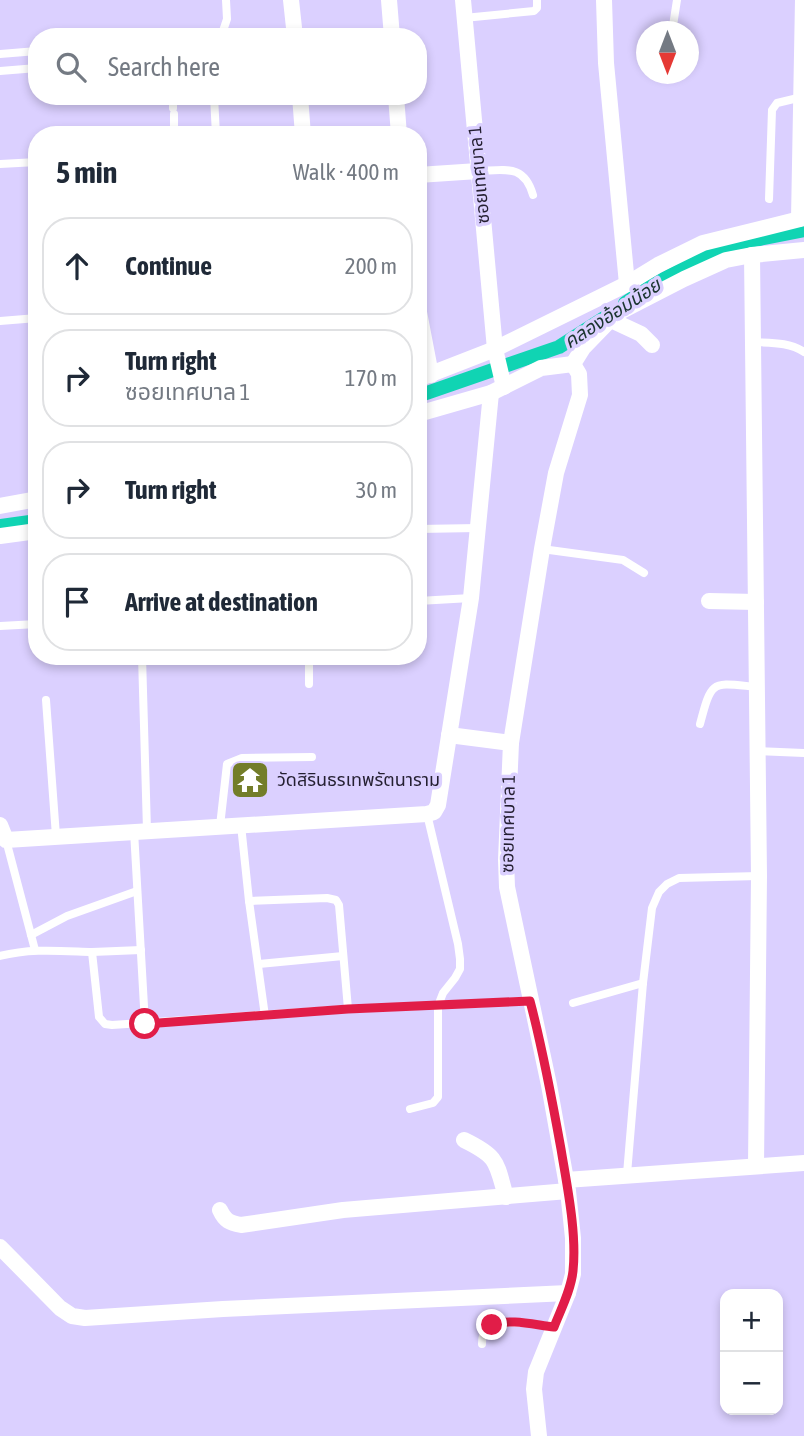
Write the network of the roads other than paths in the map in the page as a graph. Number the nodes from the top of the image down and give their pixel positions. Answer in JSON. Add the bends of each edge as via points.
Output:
{"nodes":[{"id":1,"x":226,"y":0,"type":"edge"},
{"id":2,"x":292,"y":0,"type":"edge"},
{"id":3,"x":389,"y":0,"type":"edge"},
{"id":4,"x":463,"y":0,"type":"edge"},
{"id":5,"x":537,"y":0,"type":"edge"},
{"id":6,"x":604,"y":0,"type":"edge"},
{"id":7,"x":677,"y":0,"type":"edge"},
{"id":8,"x":803,"y":0,"type":"edge"},
{"id":9,"x":464,"y":18,"type":"junction"},
{"id":10,"x":674,"y":21,"type":"edge"},
{"id":11,"x":224,"y":28,"type":"edge"},
{"id":12,"x":294,"y":28,"type":"edge"},
{"id":13,"x":391,"y":28,"type":"edge"},
{"id":14,"x":28,"y":52,"type":"edge"},
{"id":15,"x":0,"y":54,"type":"edge"},
{"id":16,"x":28,"y":69,"type":"edge"},
{"id":17,"x":0,"y":71,"type":"edge"},
{"id":18,"x":802,"y":97,"type":"junction"},
{"id":19,"x":174,"y":105,"type":"edge"},
{"id":20,"x":214,"y":105,"type":"edge"},
{"id":21,"x":301,"y":105,"type":"edge"},
{"id":22,"x":397,"y":105,"type":"edge"},
{"id":23,"x":174,"y":126,"type":"edge"},
{"id":24,"x":216,"y":126,"type":"edge"},
{"id":25,"x":302,"y":126,"type":"edge"},
{"id":26,"x":398,"y":126,"type":"edge"},
{"id":27,"x":28,"y":162,"type":"edge"},
{"id":28,"x":0,"y":164,"type":"edge"},
{"id":29,"x":478,"y":171,"type":"junction"},
{"id":30,"x":427,"y":175,"type":"edge"},
{"id":31,"x":533,"y":195,"type":"dead end"},
{"id":32,"x":769,"y":199,"type":"dead end"},
{"id":33,"x":802,"y":218,"type":"edge"},
{"id":34,"x":804,"y":250,"type":"edge"},
{"id":35,"x":752,"y":255,"type":"junction"},
{"id":36,"x":627,"y":284,"type":"junction"},
{"id":37,"x":28,"y":319,"type":"edge"},
{"id":38,"x":611,"y":320,"type":"junction"},
{"id":39,"x":0,"y":321,"type":"edge"},
{"id":40,"x":753,"y":342,"type":"junction"},
{"id":41,"x":652,"y":345,"type":"dead end"},
{"id":42,"x":804,"y":352,"type":"edge"},
{"id":43,"x":496,"y":354,"type":"junction"},
{"id":44,"x":573,"y":364,"type":"junction"},
{"id":45,"x":427,"y":376,"type":"edge"},
{"id":46,"x":499,"y":385,"type":"junction"},
{"id":47,"x":427,"y":411,"type":"edge"},
{"id":48,"x":28,"y":501,"type":"edge"},
{"id":49,"x":0,"y":506,"type":"edge"},
{"id":50,"x":478,"y":528,"type":"junction"},
{"id":51,"x":427,"y":529,"type":"edge"},
{"id":52,"x":28,"y":532,"type":"edge"},
{"id":53,"x":0,"y":536,"type":"edge"},
{"id":54,"x":542,"y":549,"type":"junction"},
{"id":55,"x":643,"y":573,"type":"dead end"},
{"id":56,"x":471,"y":598,"type":"junction"},
{"id":57,"x":427,"y":600,"type":"edge"},
{"id":58,"x":709,"y":601,"type":"dead end"},
{"id":59,"x":757,"y":602,"type":"junction"},
{"id":60,"x":28,"y":624,"type":"edge"},
{"id":61,"x":0,"y":626,"type":"edge"},
{"id":62,"x":142,"y":665,"type":"edge"},
{"id":63,"x":309,"y":665,"type":"edge"},
{"id":64,"x":309,"y":684,"type":"dead end"},
{"id":65,"x":758,"y":687,"type":"junction"},
{"id":66,"x":46,"y":700,"type":"dead end"},
{"id":67,"x":700,"y":724,"type":"dead end"},
{"id":68,"x":449,"y":735,"type":"junction"},
{"id":69,"x":511,"y":743,"type":"junction"},
{"id":70,"x":758,"y":751,"type":"junction"},
{"id":71,"x":804,"y":753,"type":"edge"},
{"id":72,"x":312,"y":757,"type":"dead end"},
{"id":73,"x":427,"y":814,"type":"junction"},
{"id":74,"x":242,"y":825,"type":"junction"},
{"id":75,"x":219,"y":827,"type":"junction"},
{"id":76,"x":140,"y":831,"type":"junction"},
{"id":77,"x":3,"y":833,"type":"edge"},
{"id":78,"x":56,"y":836,"type":"junction"},
{"id":79,"x":759,"y":876,"type":"junction"},
{"id":80,"x":137,"y":891,"type":"junction"},
{"id":81,"x":249,"y":901,"type":"junction"},
{"id":82,"x":31,"y":936,"type":"junction"},
{"id":83,"x":35,"y":950,"type":"junction"},
{"id":84,"x":141,"y":950,"type":"junction"},
{"id":85,"x":92,"y":952,"type":"junction"},
{"id":86,"x":0,"y":956,"type":"edge"},
{"id":87,"x":343,"y":956,"type":"junction"},
{"id":88,"x":259,"y":964,"type":"junction"},
{"id":89,"x":643,"y":983,"type":"junction"},
{"id":90,"x":530,"y":1001,"type":"junction"},
{"id":91,"x":573,"y":1003,"type":"dead end"},
{"id":92,"x":438,"y":1006,"type":"junction"},
{"id":93,"x":348,"y":1009,"type":"junction"},
{"id":94,"x":265,"y":1016,"type":"junction"},
{"id":95,"x":145,"y":1024,"type":"junction"},
{"id":96,"x":410,"y":1109,"type":"dead end"},
{"id":97,"x":464,"y":1140,"type":"dead end"},
{"id":98,"x":804,"y":1163,"type":"edge"},
{"id":99,"x":756,"y":1166,"type":"junction"},
{"id":100,"x":627,"y":1174,"type":"junction"},
{"id":101,"x":567,"y":1185,"type":"junction"},
{"id":102,"x":506,"y":1197,"type":"junction"},
{"id":103,"x":220,"y":1210,"type":"dead end"},
{"id":104,"x":0,"y":1247,"type":"edge"},
{"id":105,"x":568,"y":1293,"type":"junction"},
{"id":106,"x":554,"y":1327,"type":"junction"},
{"id":107,"x":482,"y":1343,"type":"dead end"},
{"id":108,"x":539,"y":1436,"type":"edge"}],
"edges":[{"from":1,"to":11,"type":"lane"},
{"from":2,"to":12,"type":"street"},
{"from":3,"to":13,"type":"street"},
{"from":4,"to":9,"type":"street","name":"ซอยเทศบาล 1"},
{"from":5,"to":9,"type":"lane","via":[[534,11]]},
{"from":6,"to":36,"type":"street"},
{"from":7,"to":10,"type":"lane"},
{"from":8,"to":18,"type":"street"},
{"from":9,"to":29,"type":"street","name":"ซอยเทศบาล 1"},
{"from":14,"to":15,"type":"lane"},
{"from":16,"to":17,"type":"lane"},
{"from":18,"to":32,"type":"lane","via":[[777,103],[772,110]]},
{"from":18,"to":33,"type":"street"},
{"from":19,"to":23,"type":"lane"},
{"from":20,"to":24,"type":"lane"},
{"from":21,"to":25,"type":"street"},
{"from":22,"to":26,"type":"street"},
{"from":27,"to":28,"type":"lane"},
{"from":29,"to":30,"type":"street"},
{"from":29,"to":31,"type":"lane","via":[[522,174]]},
{"from":29,"to":43,"type":"street","name":"ซอยเทศบาล 1"},
{"from":33,"to":36,"type":"street","via":[[703,243]]},
{"from":34,"to":35,"type":"street"},
{"from":35,"to":38,"type":"street","via":[[695,274]]},
{"from":35,"to":40,"type":"street"},
{"from":36,"to":43,"type":"street"},
{"from":37,"to":39,"type":"lane"},
{"from":38,"to":41,"type":"street","via":[[641,334]]},
{"from":38,"to":44,"type":"street"},
{"from":40,"to":42,"type":"lane","via":[[779,343]]},
{"from":40,"to":59,"type":"street"},
{"from":43,"to":45,"type":"street"},
{"from":43,"to":46,"type":"street","name":"ซอยเทศบาล 1"},
{"from":44,"to":46,"type":"street","via":[[541,368]]},
{"from":44,"to":54,"type":"street","name":"ซอยเทศบาล 1","via":[[579,374],[580,395],[556,473]]},
{"from":46,"to":47,"type":"street"},
{"from":46,"to":50,"type":"street"},
{"from":48,"to":49,"type":"street"},
{"from":50,"to":51,"type":"lane"},
{"from":50,"to":56,"type":"street"},
{"from":52,"to":53,"type":"street"},
{"from":54,"to":55,"type":"lane","via":[[623,560]]},
{"from":54,"to":69,"type":"street","name":"ซอยเทศบาล 1"},
{"from":56,"to":57,"type":"lane"},
{"from":56,"to":68,"type":"street"},
{"from":58,"to":59,"type":"street"},
{"from":59,"to":65,"type":"street"},
{"from":60,"to":61,"type":"lane"},
{"from":62,"to":76,"type":"lane"},
{"from":63,"to":64,"type":"lane"},
{"from":65,"to":67,"type":"lane","via":[[715,686]]},
{"from":65,"to":70,"type":"street"},
{"from":66,"to":78,"type":"lane"},
{"from":68,"to":69,"type":"street"},
{"from":68,"to":73,"type":"street","via":[[438,805]]},
{"from":69,"to":90,"type":"street","name":"ซอยเทศบาล 1","via":[[507,887]]},
{"from":70,"to":71,"type":"lane"},
{"from":70,"to":79,"type":"street"},
{"from":72,"to":75,"type":"lane","via":[[242,758],[227,764]]},
{"from":73,"to":74,"type":"street"},
{"from":73,"to":92,"type":"lane","via":[[460,959],[460,969]]},
{"from":74,"to":75,"type":"street"},
{"from":74,"to":81,"type":"lane"},
{"from":75,"to":76,"type":"street"},
{"from":76,"to":78,"type":"street"},
{"from":76,"to":80,"type":"lane"},
{"from":77,"to":78,"type":"street"},
{"from":77,"to":82,"type":"lane"},
{"from":79,"to":89,"type":"lane","via":[[679,878],[659,891],[652,908]]},
{"from":79,"to":99,"type":"street"},
{"from":80,"to":82,"type":"lane","via":[[67,916]]},
{"from":80,"to":84,"type":"lane"},
{"from":81,"to":87,"type":"lane","via":[[336,900]]},
{"from":81,"to":88,"type":"lane"},
{"from":82,"to":83,"type":"lane"},
{"from":83,"to":85,"type":"lane"},
{"from":83,"to":86,"type":"lane"},
{"from":84,"to":85,"type":"lane"},
{"from":84,"to":95,"type":"lane"},
{"from":85,"to":95,"type":"lane","via":[[101,1021]]},
{"from":87,"to":88,"type":"lane"},
{"from":87,"to":93,"type":"lane"},
{"from":88,"to":94,"type":"lane"},
{"from":89,"to":91,"type":"lane"},
{"from":89,"to":100,"type":"lane"},
{"from":90,"to":92,"type":"lane"},
{"from":90,"to":101,"type":"street","name":"ซอยเทศบาล 1"},
{"from":92,"to":93,"type":"lane"},
{"from":92,"to":96,"type":"lane","via":[[438,1097],[433,1103]]},
{"from":93,"to":94,"type":"lane"},
{"from":94,"to":95,"type":"lane"},
{"from":97,"to":102,"type":"street","via":[[491,1156]]},
{"from":98,"to":99,"type":"street"},
{"from":99,"to":100,"type":"street"},
{"from":100,"to":101,"type":"street"},
{"from":101,"to":102,"type":"street"},
{"from":101,"to":105,"type":"street","name":"ซอยเทศบาล 1","via":[[574,1259]]},
{"from":102,"to":103,"type":"street","via":[[343,1210],[241,1225],[230,1223]]},
{"from":104,"to":105,"type":"street","via":[[61,1308],[85,1318]]},
{"from":105,"to":106,"type":"street","name":"ซอยเทศบาล 1"},
{"from":106,"to":107,"type":"lane","via":[[498,1322],[486,1329]]},
{"from":106,"to":108,"type":"street","name":"ซอยเทศบาล 1","via":[[536,1372]]}]}
